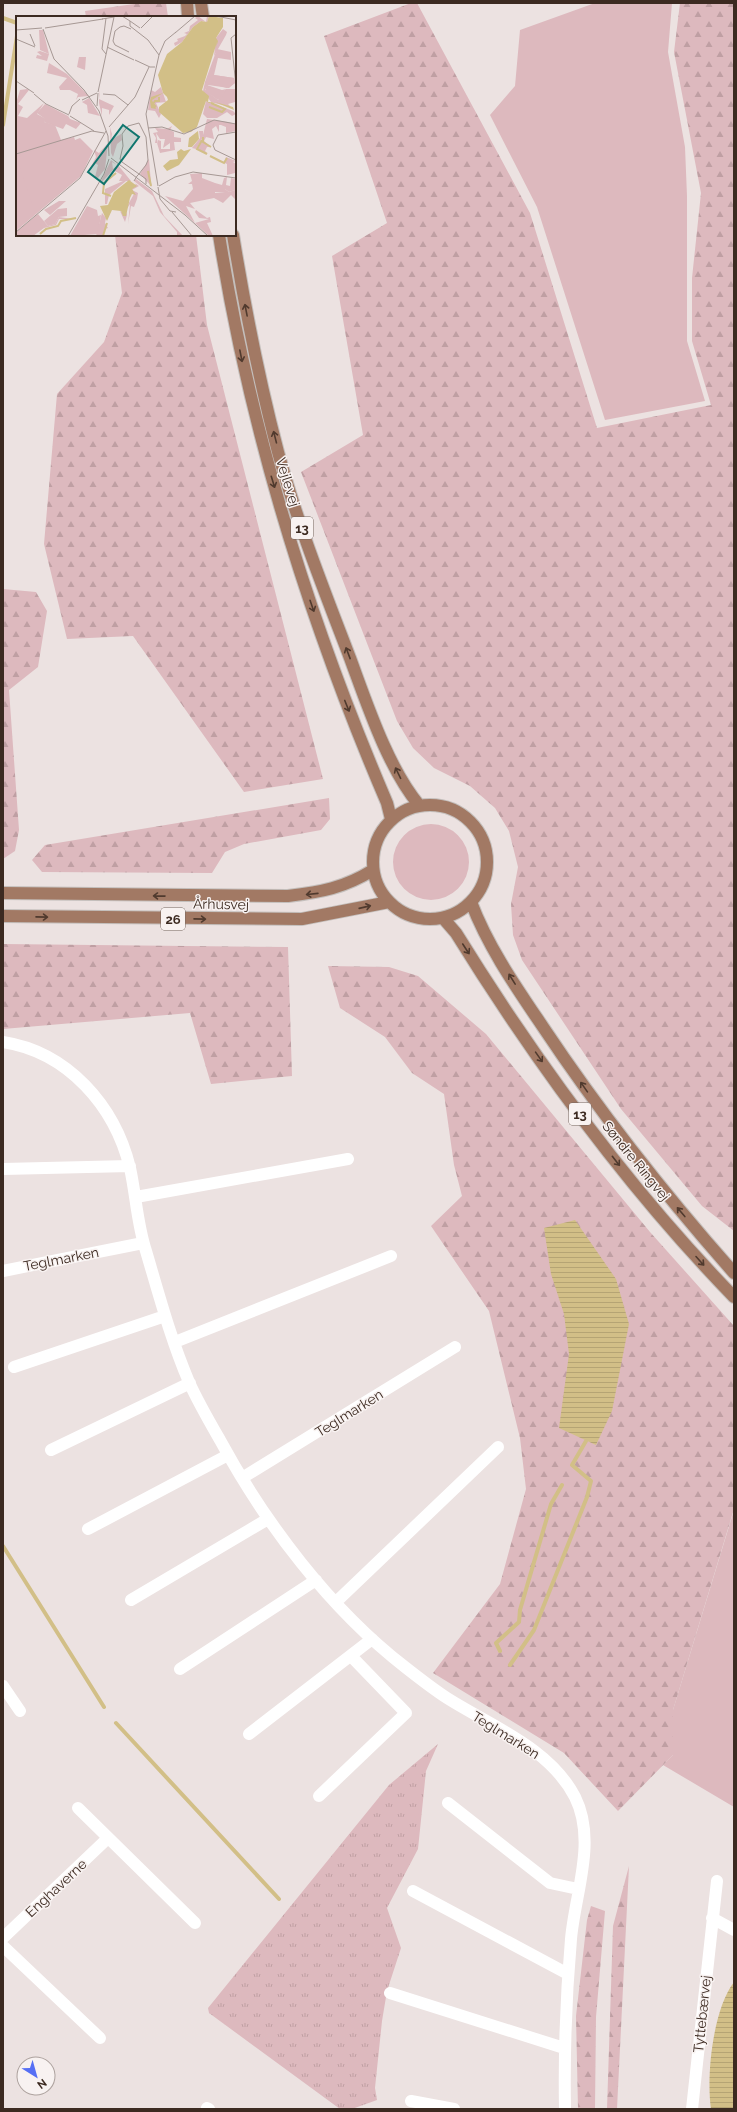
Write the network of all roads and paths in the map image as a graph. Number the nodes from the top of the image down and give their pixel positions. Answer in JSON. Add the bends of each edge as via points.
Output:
{"nodes":[{"id":1,"x":186,"y":3,"type":"edge"},
{"id":2,"x":201,"y":3,"type":"edge"},
{"id":3,"x":188,"y":16,"type":"edge"},
{"id":4,"x":203,"y":16,"type":"edge"},
{"id":5,"x":219,"y":236,"type":"edge"},
{"id":6,"x":233,"y":236,"type":"edge"},
{"id":7,"x":419,"y":805,"type":"junction"},
{"id":8,"x":391,"y":819,"type":"junction"},
{"id":9,"x":373,"y":870,"type":"junction"},
{"id":10,"x":3,"y":893,"type":"edge"},
{"id":11,"x":388,"y":902,"type":"junction"},
{"id":12,"x":471,"y":902,"type":"junction"},
{"id":13,"x":3,"y":916,"type":"edge"},
{"id":14,"x":443,"y":918,"type":"junction"},
{"id":15,"x":3,"y":1042,"type":"edge"},
{"id":16,"x":348,"y":1159,"type":"dead end"},
{"id":17,"x":130,"y":1166,"type":"junction"},
{"id":18,"x":3,"y":1170,"type":"edge"},
{"id":19,"x":136,"y":1197,"type":"junction"},
{"id":20,"x":143,"y":1243,"type":"junction"},
{"id":21,"x":391,"y":1256,"type":"dead end"},
{"id":22,"x":3,"y":1271,"type":"edge"},
{"id":23,"x":734,"y":1273,"type":"edge"},
{"id":24,"x":734,"y":1297,"type":"edge"},
{"id":25,"x":165,"y":1316,"type":"junction"},
{"id":26,"x":175,"y":1342,"type":"junction"},
{"id":27,"x":455,"y":1347,"type":"dead end"},
{"id":28,"x":14,"y":1367,"type":"dead end"},
{"id":29,"x":190,"y":1383,"type":"junction"},
{"id":30,"x":498,"y":1448,"type":"dead end"},
{"id":31,"x":51,"y":1450,"type":"dead end"},
{"id":32,"x":228,"y":1455,"type":"junction"},
{"id":33,"x":242,"y":1478,"type":"junction"},
{"id":34,"x":268,"y":1519,"type":"junction"},
{"id":35,"x":88,"y":1529,"type":"dead end"},
{"id":36,"x":316,"y":1580,"type":"junction"},
{"id":37,"x":131,"y":1600,"type":"dead end"},
{"id":38,"x":336,"y":1602,"type":"junction"},
{"id":39,"x":372,"y":1639,"type":"junction"},
{"id":40,"x":351,"y":1656,"type":"junction"},
{"id":41,"x":180,"y":1669,"type":"dead end"},
{"id":42,"x":3,"y":1686,"type":"edge"},
{"id":43,"x":20,"y":1711,"type":"dead end"},
{"id":44,"x":250,"y":1734,"type":"dead end"},
{"id":45,"x":319,"y":1796,"type":"dead end"},
{"id":46,"x":448,"y":1803,"type":"dead end"},
{"id":47,"x":78,"y":1808,"type":"dead end"},
{"id":48,"x":108,"y":1838,"type":"junction"},
{"id":49,"x":717,"y":1880,"type":"dead end"},
{"id":50,"x":578,"y":1889,"type":"junction"},
{"id":51,"x":413,"y":1890,"type":"dead end"},
{"id":52,"x":712,"y":1918,"type":"junction"},
{"id":53,"x":195,"y":1923,"type":"dead end"},
{"id":54,"x":734,"y":1930,"type":"edge"},
{"id":55,"x":3,"y":1938,"type":"edge"},
{"id":56,"x":3,"y":1946,"type":"edge"},
{"id":57,"x":568,"y":1974,"type":"junction"},
{"id":58,"x":390,"y":1993,"type":"dead end"},
{"id":59,"x":100,"y":2038,"type":"dead end"},
{"id":60,"x":564,"y":2048,"type":"junction"},
{"id":61,"x":411,"y":2101,"type":"dead end"},
{"id":62,"x":454,"y":2109,"type":"edge"},
{"id":63,"x":565,"y":2109,"type":"edge"},
{"id":64,"x":692,"y":2109,"type":"edge"}],
"edges":[{"from":1,"to":3,"type":"main road"},
{"from":2,"to":4,"type":"main road"},
{"from":5,"to":8,"type":"main road","name":"Vejlevej","number":"13","one_way":true,"via":[[242,362],[265,457],[343,696],[387,803]]},
{"from":7,"to":6,"type":"main road","name":"Vejlevej","number":"13","one_way":true,"via":[[408,792],[386,746],[310,553],[278,452],[260,379]]},
{"from":7,"to":8,"type":"main road","via":[[404,810]]},
{"from":7,"to":12,"type":"main road","via":[[432,804],[451,809],[468,819],[483,840],[487,866],[479,891]]},
{"from":8,"to":9,"type":"main road","via":[[376,842],[372,856]]},
{"from":9,"to":10,"type":"main road","name":"Århusvej","number":"26","one_way":true,"via":[[340,887],[319,893],[288,896]]},
{"from":9,"to":11,"type":"main road","via":[[378,887]]},
{"from":13,"to":11,"type":"main road","name":"Århusvej","number":"26","one_way":true,"via":[[302,920]]},
{"from":11,"to":14,"type":"main road","via":[[414,917]]},
{"from":12,"to":14,"type":"main road","via":[[458,912]]},
{"from":23,"to":12,"type":"main road","name":"Søndre Ringvej","number":"13","one_way":true,"via":[[647,1172],[592,1098],[490,944]]},
{"from":14,"to":24,"type":"main road","name":"Søndre Ringvej","number":"13","one_way":true,"via":[[456,933],[569,1100],[676,1235]]},
{"from":15,"to":17,"type":"street","name":"Teglmarken","via":[[41,1053],[70,1071],[88,1087],[120,1135]]},
{"from":16,"to":19,"type":"street"},
{"from":17,"to":18,"type":"street"},
{"from":17,"to":19,"type":"street","name":"Teglmarken"},
{"from":19,"to":20,"type":"street","name":"Teglmarken"},
{"from":20,"to":22,"type":"street","name":"Teglmarken"},
{"from":20,"to":25,"type":"street","name":"Teglmarken"},
{"from":21,"to":26,"type":"street"},
{"from":25,"to":26,"type":"street","name":"Teglmarken"},
{"from":25,"to":28,"type":"street"},
{"from":26,"to":29,"type":"street","name":"Teglmarken"},
{"from":27,"to":33,"type":"street","name":"Teglmarken"},
{"from":29,"to":31,"type":"street"},
{"from":29,"to":32,"type":"street","name":"Teglmarken"},
{"from":30,"to":38,"type":"street"},
{"from":32,"to":33,"type":"street","name":"Teglmarken"},
{"from":32,"to":35,"type":"street"},
{"from":33,"to":34,"type":"street","name":"Teglmarken"},
{"from":34,"to":36,"type":"street","name":"Teglmarken"},
{"from":34,"to":37,"type":"street"},
{"from":36,"to":38,"type":"street","name":"Teglmarken"},
{"from":36,"to":41,"type":"street"},
{"from":38,"to":39,"type":"street","name":"Teglmarken"},
{"from":39,"to":40,"type":"street"},
{"from":39,"to":50,"type":"street","name":"Teglmarken","via":[[445,1696],[541,1755],[562,1777],[575,1798],[582,1820],[585,1846]]},
{"from":40,"to":44,"type":"street"},
{"from":40,"to":45,"type":"street","via":[[406,1713]]},
{"from":42,"to":43,"type":"street"},
{"from":46,"to":50,"type":"street","via":[[550,1883]]},
{"from":47,"to":48,"type":"street"},
{"from":48,"to":53,"type":"street"},
{"from":48,"to":55,"type":"street","name":"Enghaverne"},
{"from":49,"to":52,"type":"street","name":"Tyttebærvej"},
{"from":50,"to":57,"type":"street","name":"Teglmarken"},
{"from":51,"to":57,"type":"street"},
{"from":52,"to":54,"type":"street"},
{"from":52,"to":64,"type":"street","name":"Tyttebærvej"},
{"from":56,"to":59,"type":"street"},
{"from":57,"to":60,"type":"street","name":"Teglmarken"},
{"from":58,"to":60,"type":"street"},
{"from":60,"to":63,"type":"street","name":"Teglmarken"},
{"from":61,"to":62,"type":"street"}]}
